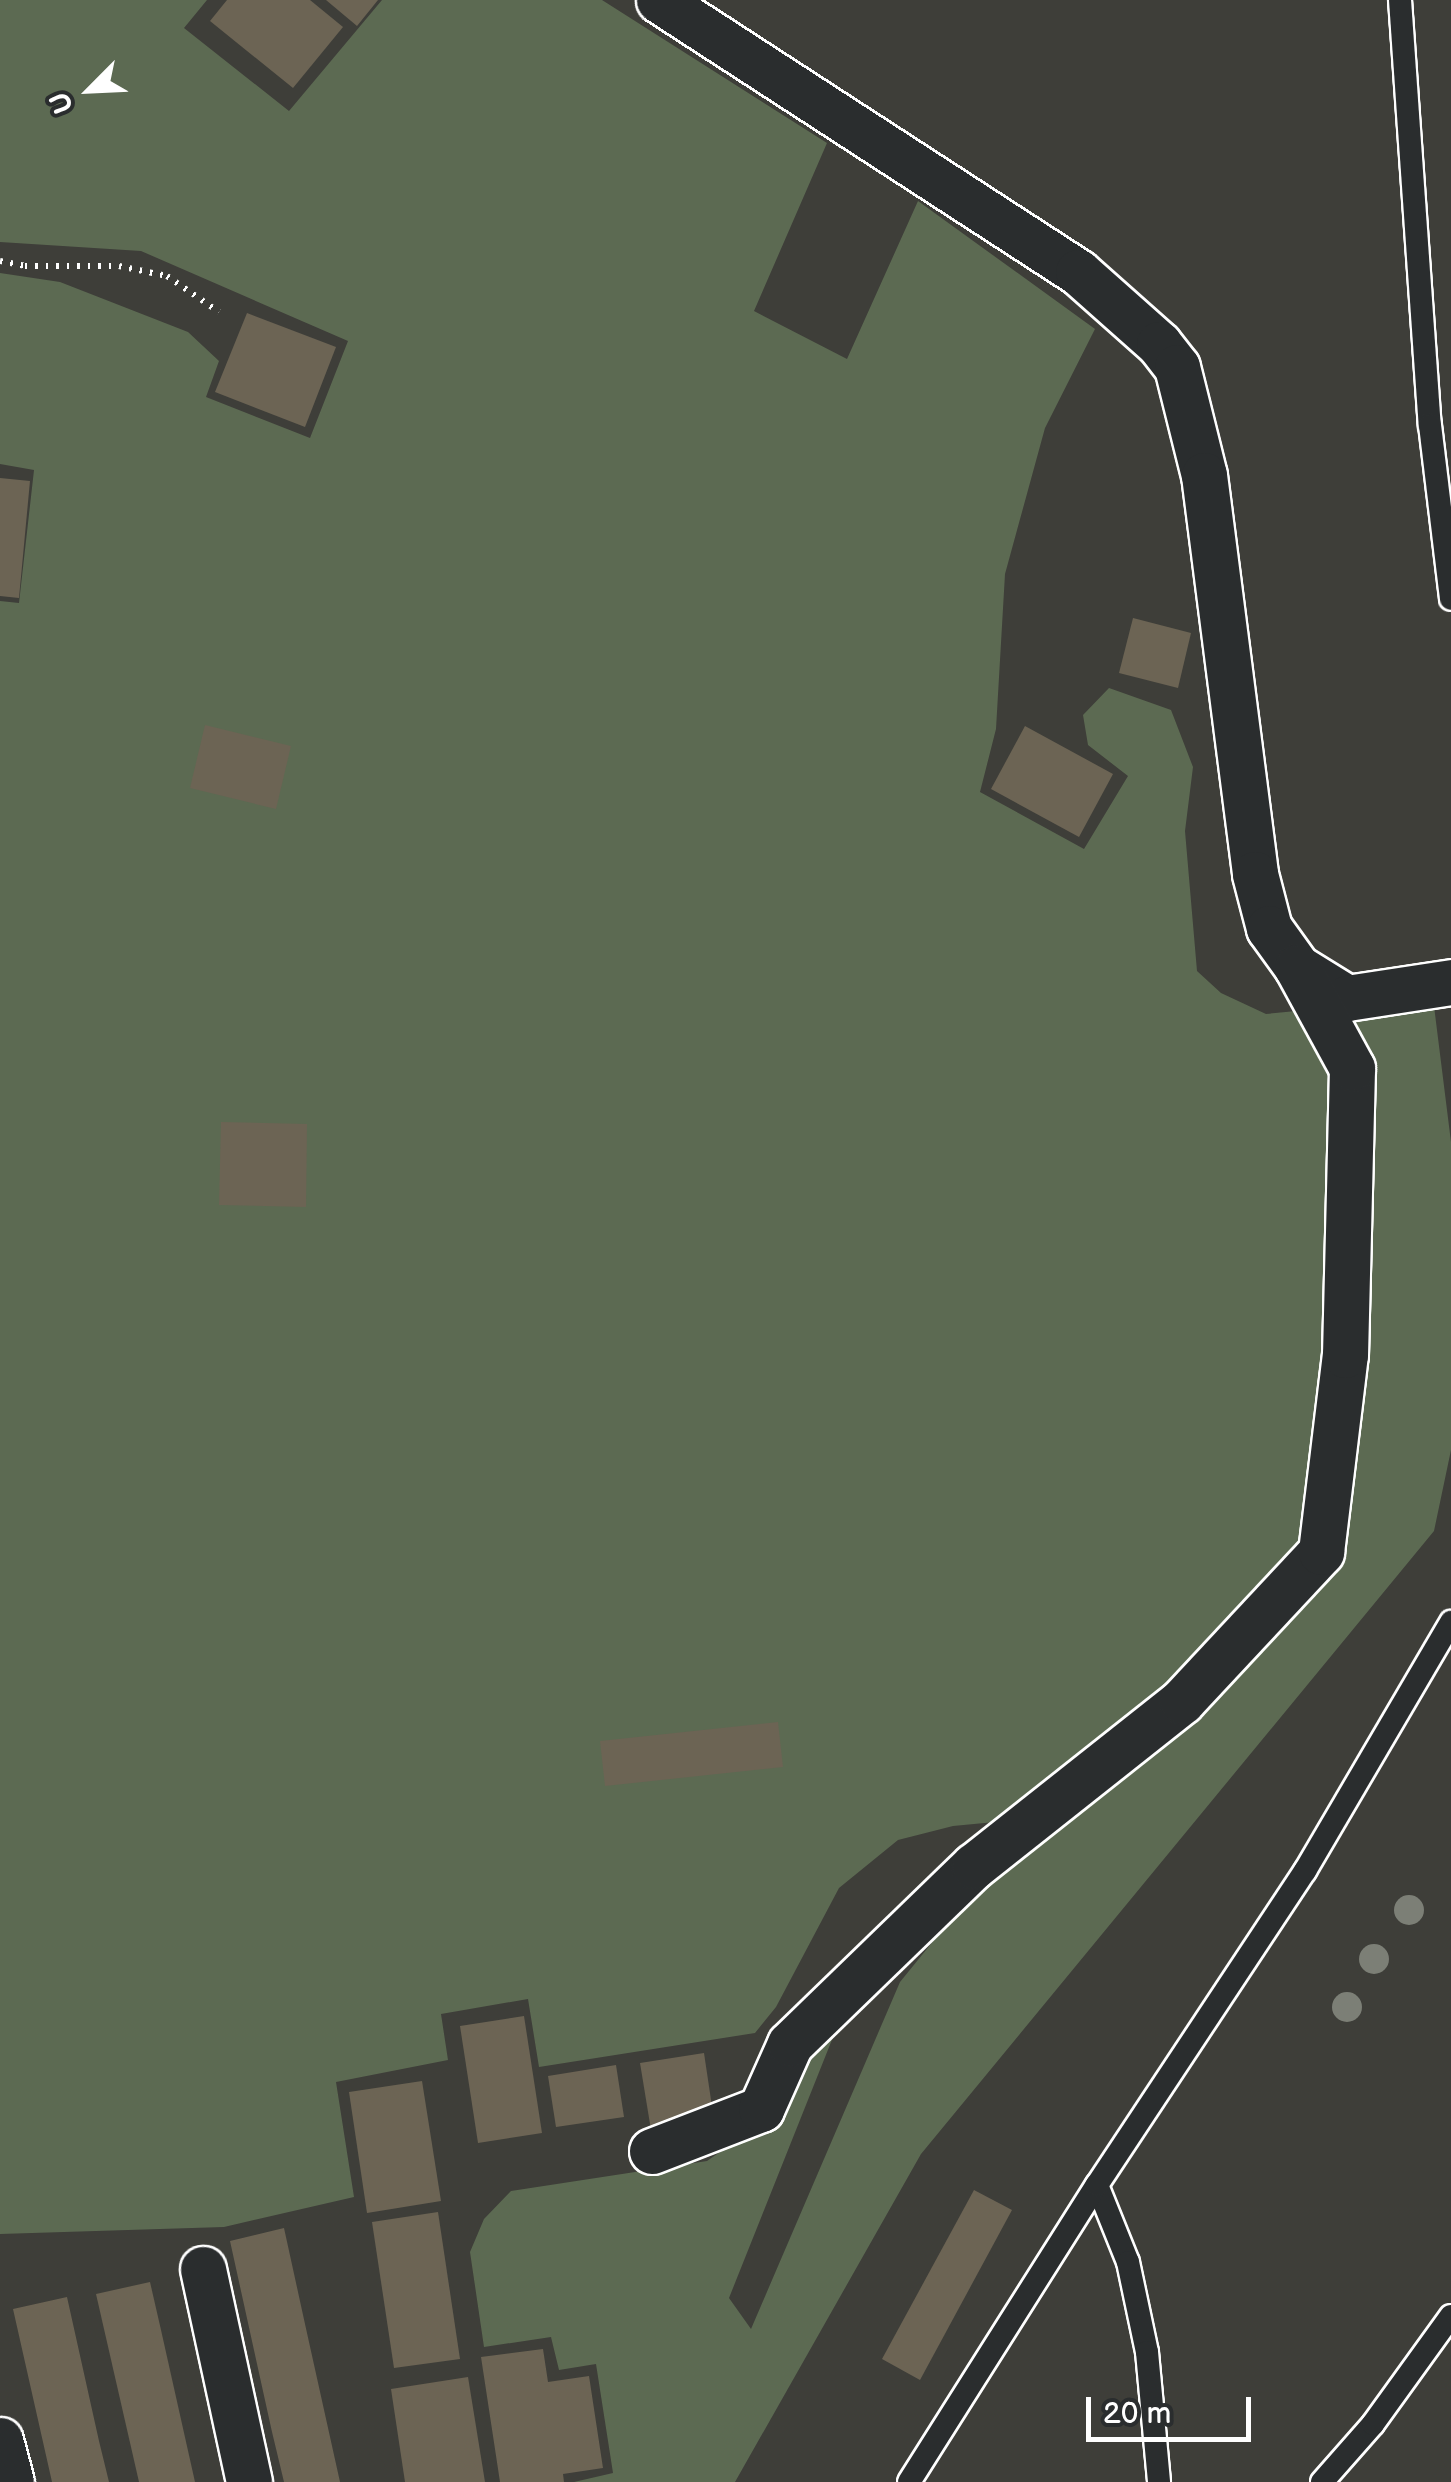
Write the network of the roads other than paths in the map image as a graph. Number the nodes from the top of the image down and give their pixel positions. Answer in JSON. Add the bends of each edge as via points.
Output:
{"nodes":[{"id":1,"x":659,"y":0,"type":"edge"},
{"id":2,"x":1400,"y":0,"type":"edge"},
{"id":3,"x":1451,"y":599,"type":"edge"},
{"id":4,"x":1297,"y":967,"type":"junction"},
{"id":5,"x":1451,"y":982,"type":"edge"},
{"id":6,"x":1451,"y":1622,"type":"edge"},
{"id":7,"x":652,"y":2151,"type":"dead end"},
{"id":8,"x":1097,"y":2184,"type":"junction"},
{"id":9,"x":203,"y":2270,"type":"dead end"},
{"id":10,"x":1451,"y":2316,"type":"edge"},
{"id":11,"x":0,"y":2440,"type":"edge"},
{"id":12,"x":11,"y":2482,"type":"edge"},
{"id":13,"x":248,"y":2482,"type":"edge"},
{"id":14,"x":909,"y":2482,"type":"edge"},
{"id":15,"x":1159,"y":2482,"type":"edge"},
{"id":16,"x":1322,"y":2482,"type":"edge"}],
"edges":[{"from":1,"to":4,"type":"street","via":[[1078,272],[1141,325],[1177,367],[1204,475],[1255,874],[1269,928]]},
{"from":2,"to":3,"type":"lane","via":[[1430,425]]},
{"from":4,"to":5,"type":"street","via":[[1347,998]]},
{"from":4,"to":7,"type":"street","via":[[1352,1068],[1345,1355],[1321,1552],[1182,1701],[974,1866],[790,2044],[761,2109]]},
{"from":6,"to":8,"type":"lane","via":[[1305,1871]]},
{"from":8,"to":14,"type":"lane"},
{"from":8,"to":15,"type":"lane","via":[[1128,2262],[1147,2352]]},
{"from":9,"to":13,"type":"street"},
{"from":10,"to":16,"type":"lane"},
{"from":11,"to":12,"type":"street"}]}
